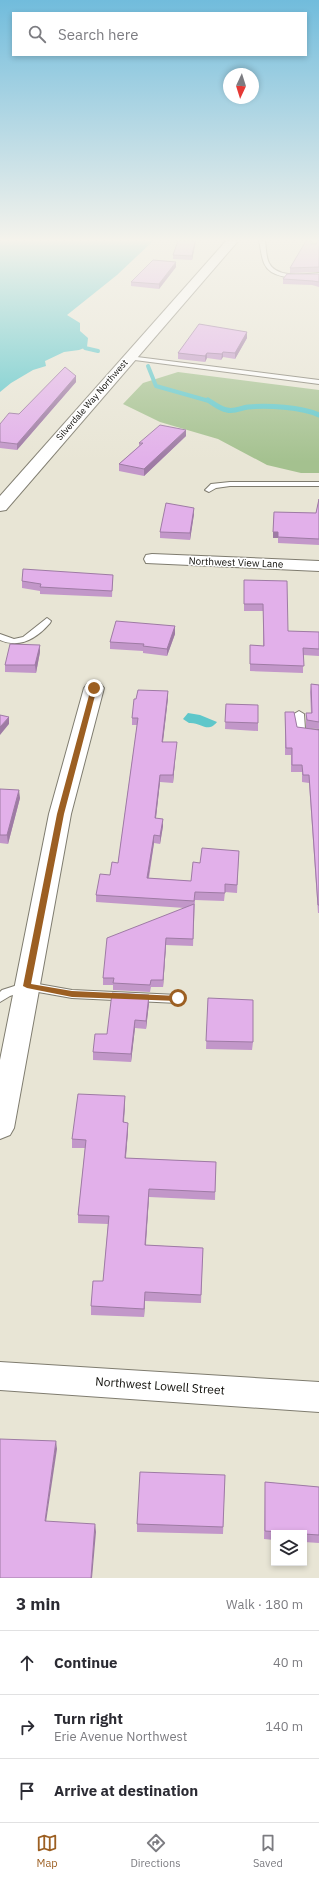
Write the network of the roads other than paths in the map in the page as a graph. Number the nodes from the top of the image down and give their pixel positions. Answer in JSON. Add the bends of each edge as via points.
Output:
{"nodes":[{"id":1,"x":168,"y":315,"type":"edge"},
{"id":2,"x":129,"y":358,"type":"junction"},
{"id":3,"x":319,"y":382,"type":"edge"},
{"id":4,"x":319,"y":484,"type":"edge"},
{"id":5,"x":209,"y":490,"type":"dead end"},
{"id":6,"x":0,"y":506,"type":"edge"},
{"id":7,"x":152,"y":559,"type":"dead end"},
{"id":8,"x":319,"y":566,"type":"edge"},
{"id":9,"x":47,"y":621,"type":"dead end"},
{"id":10,"x":0,"y":637,"type":"edge"},
{"id":11,"x":94,"y":688,"type":"dead end"},
{"id":12,"x":299,"y":714,"type":"dead end"},
{"id":13,"x":319,"y":733,"type":"edge"},
{"id":14,"x":27,"y":986,"type":"junction"},
{"id":15,"x":0,"y":998,"type":"edge"},
{"id":16,"x":178,"y":998,"type":"dead end"},
{"id":17,"x":0,"y":1128,"type":"edge"},
{"id":18,"x":0,"y":1376,"type":"edge"},
{"id":19,"x":319,"y":1397,"type":"edge"}],
"edges":[{"from":1,"to":2,"type":"main road","name":"Silverdale Way Northwest"},
{"from":2,"to":3,"type":"lane"},
{"from":2,"to":6,"type":"main road","name":"Silverdale Way Northwest"},
{"from":4,"to":5,"type":"lane","via":[[230,484],[212,486]]},
{"from":7,"to":8,"type":"street","name":"Northwest View Lane"},
{"from":9,"to":10,"type":"lane","via":[[27,639],[8,642]]},
{"from":11,"to":14,"type":"street","via":[[60,814]]},
{"from":12,"to":13,"type":"lane","via":[[301,731]]},
{"from":14,"to":15,"type":"lane","via":[[6,993]]},
{"from":14,"to":16,"type":"lane","via":[[72,994]]},
{"from":14,"to":17,"type":"street"},
{"from":18,"to":19,"type":"street","name":"Northwest Lowell Street"}]}
